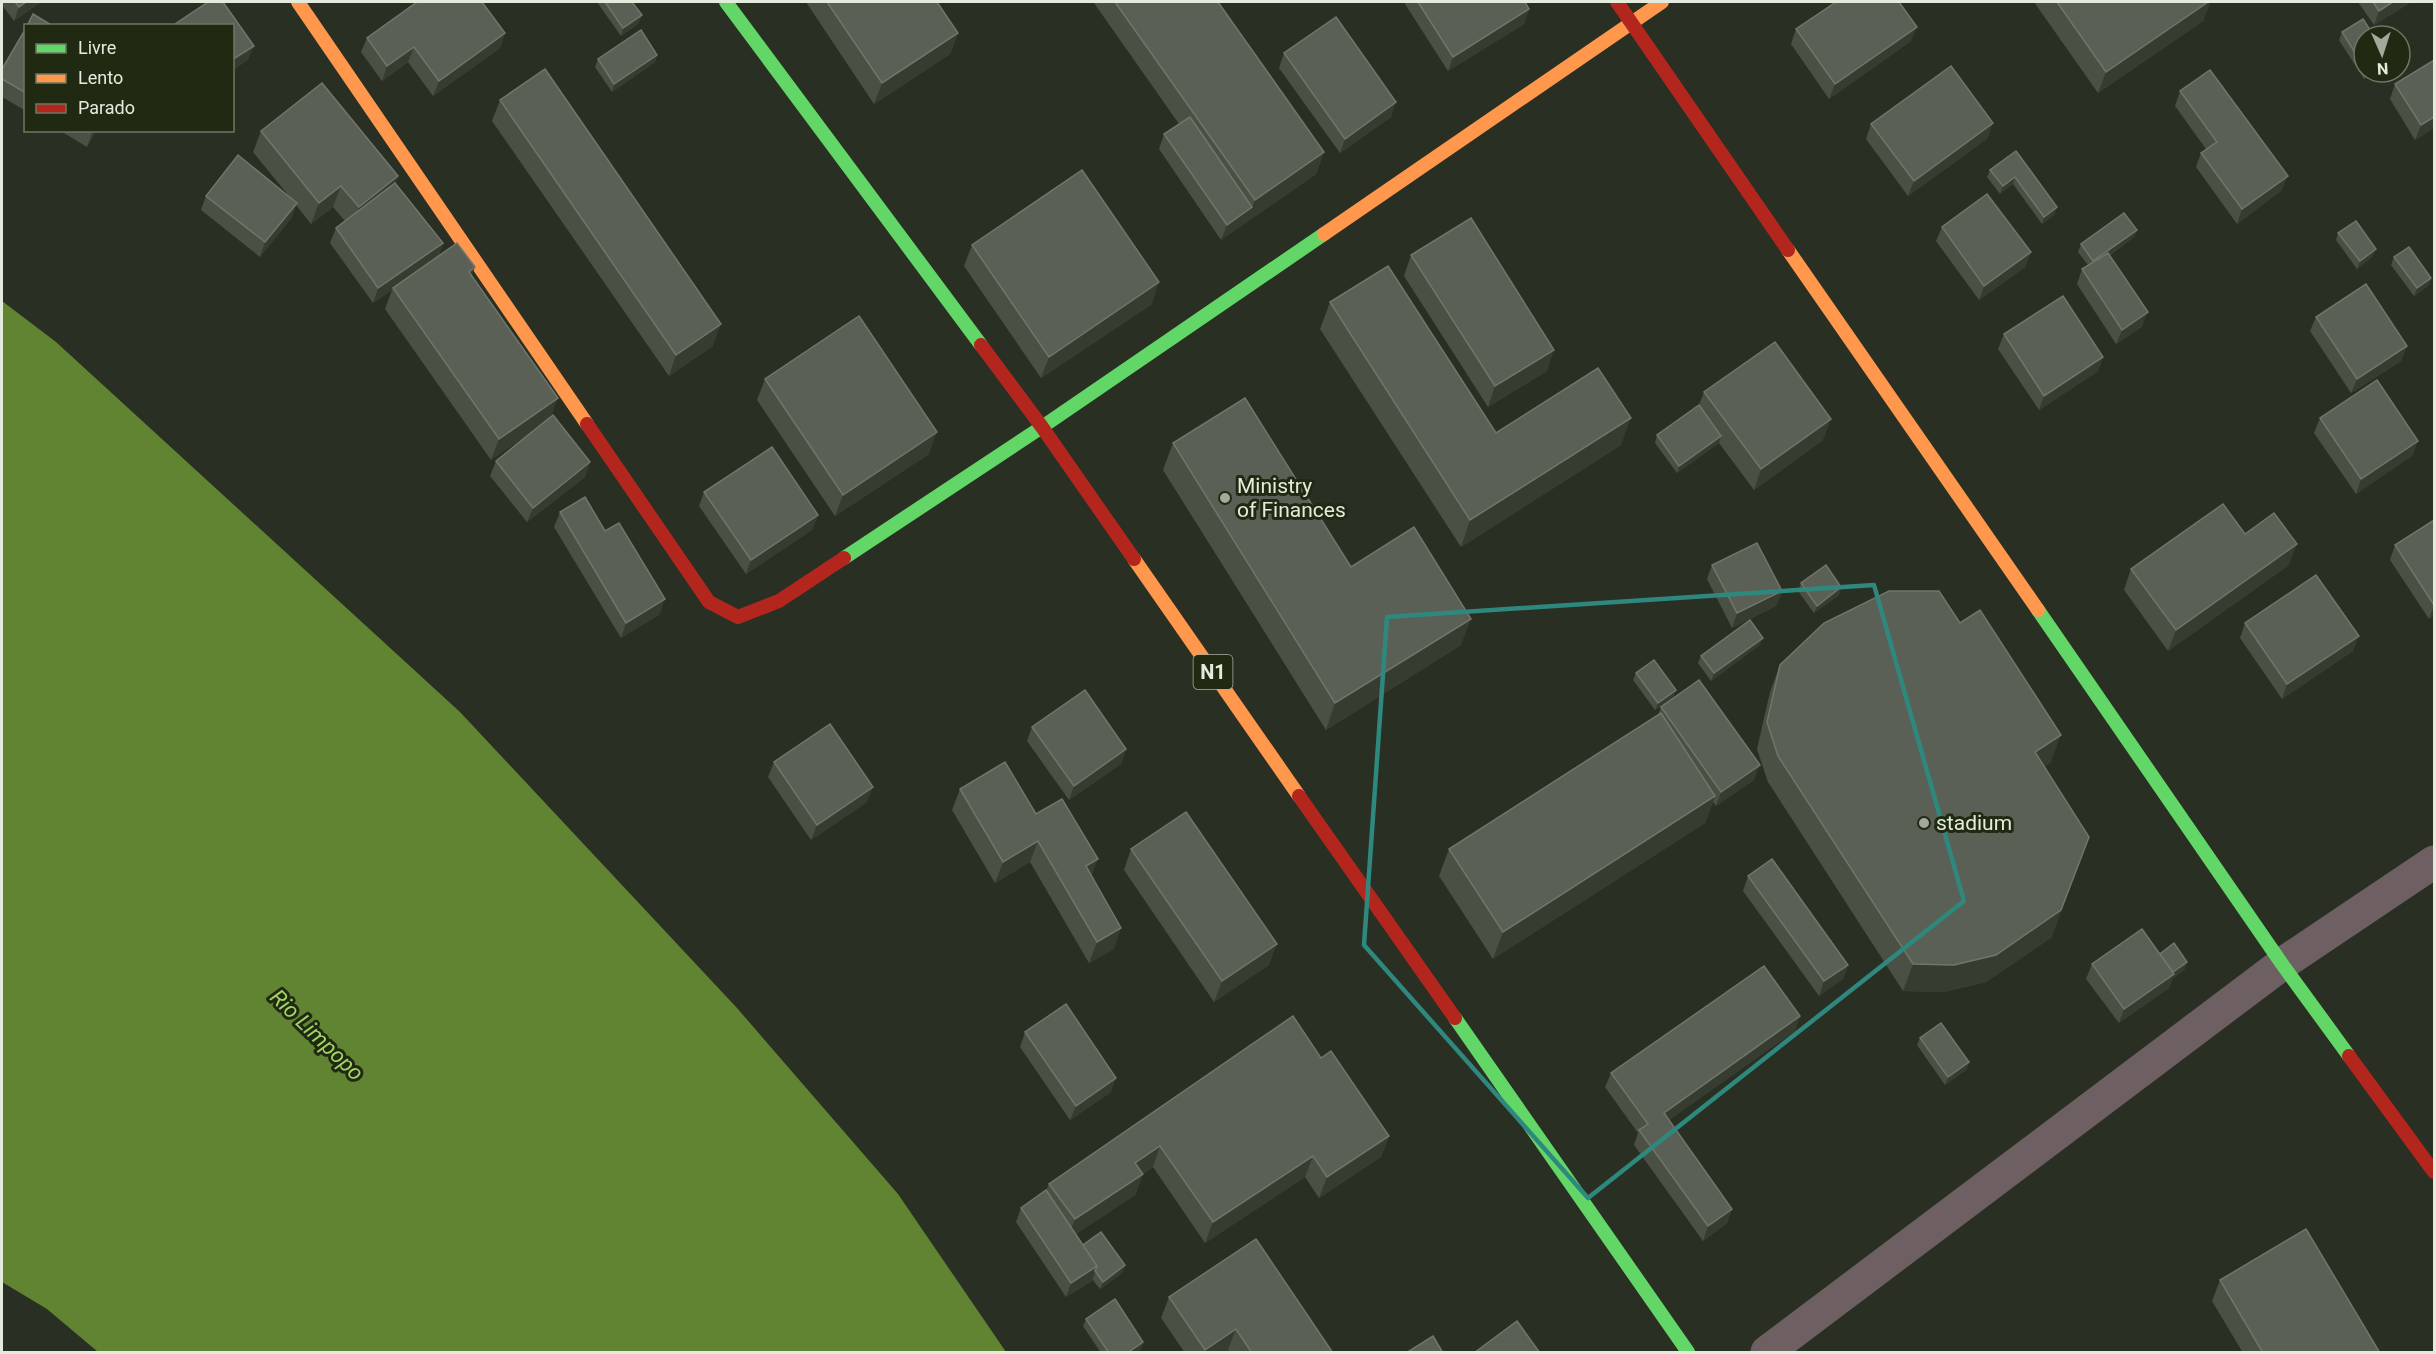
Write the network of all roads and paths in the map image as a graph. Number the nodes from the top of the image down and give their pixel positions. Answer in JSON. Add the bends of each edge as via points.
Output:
{"nodes":[{"id":1,"x":298,"y":2,"type":"edge"},
{"id":2,"x":726,"y":2,"type":"edge"},
{"id":3,"x":1617,"y":2,"type":"edge"},
{"id":4,"x":1662,"y":2,"type":"edge"},
{"id":5,"x":1631,"y":22,"type":"junction"},
{"id":6,"x":1042,"y":427,"type":"junction"},
{"id":7,"x":2434,"y":862,"type":"edge"},
{"id":8,"x":2282,"y":964,"type":"junction"},
{"id":9,"x":2434,"y":1172,"type":"edge"},
{"id":10,"x":1688,"y":1353,"type":"edge"},
{"id":11,"x":1767,"y":1353,"type":"edge"}],
"edges":[{"from":1,"to":6,"type":"main road","via":[[709,602],[738,617],[779,601]]},
{"from":2,"to":6,"type":"main road","number":"N1"},
{"from":3,"to":5,"type":"main road"},
{"from":4,"to":5,"type":"main road"},
{"from":5,"to":6,"type":"main road"},
{"from":5,"to":8,"type":"main road"},
{"from":6,"to":10,"type":"main road","number":"N1"},
{"from":7,"to":8,"type":"street"},
{"from":8,"to":9,"type":"main road"},
{"from":8,"to":11,"type":"street"}]}
